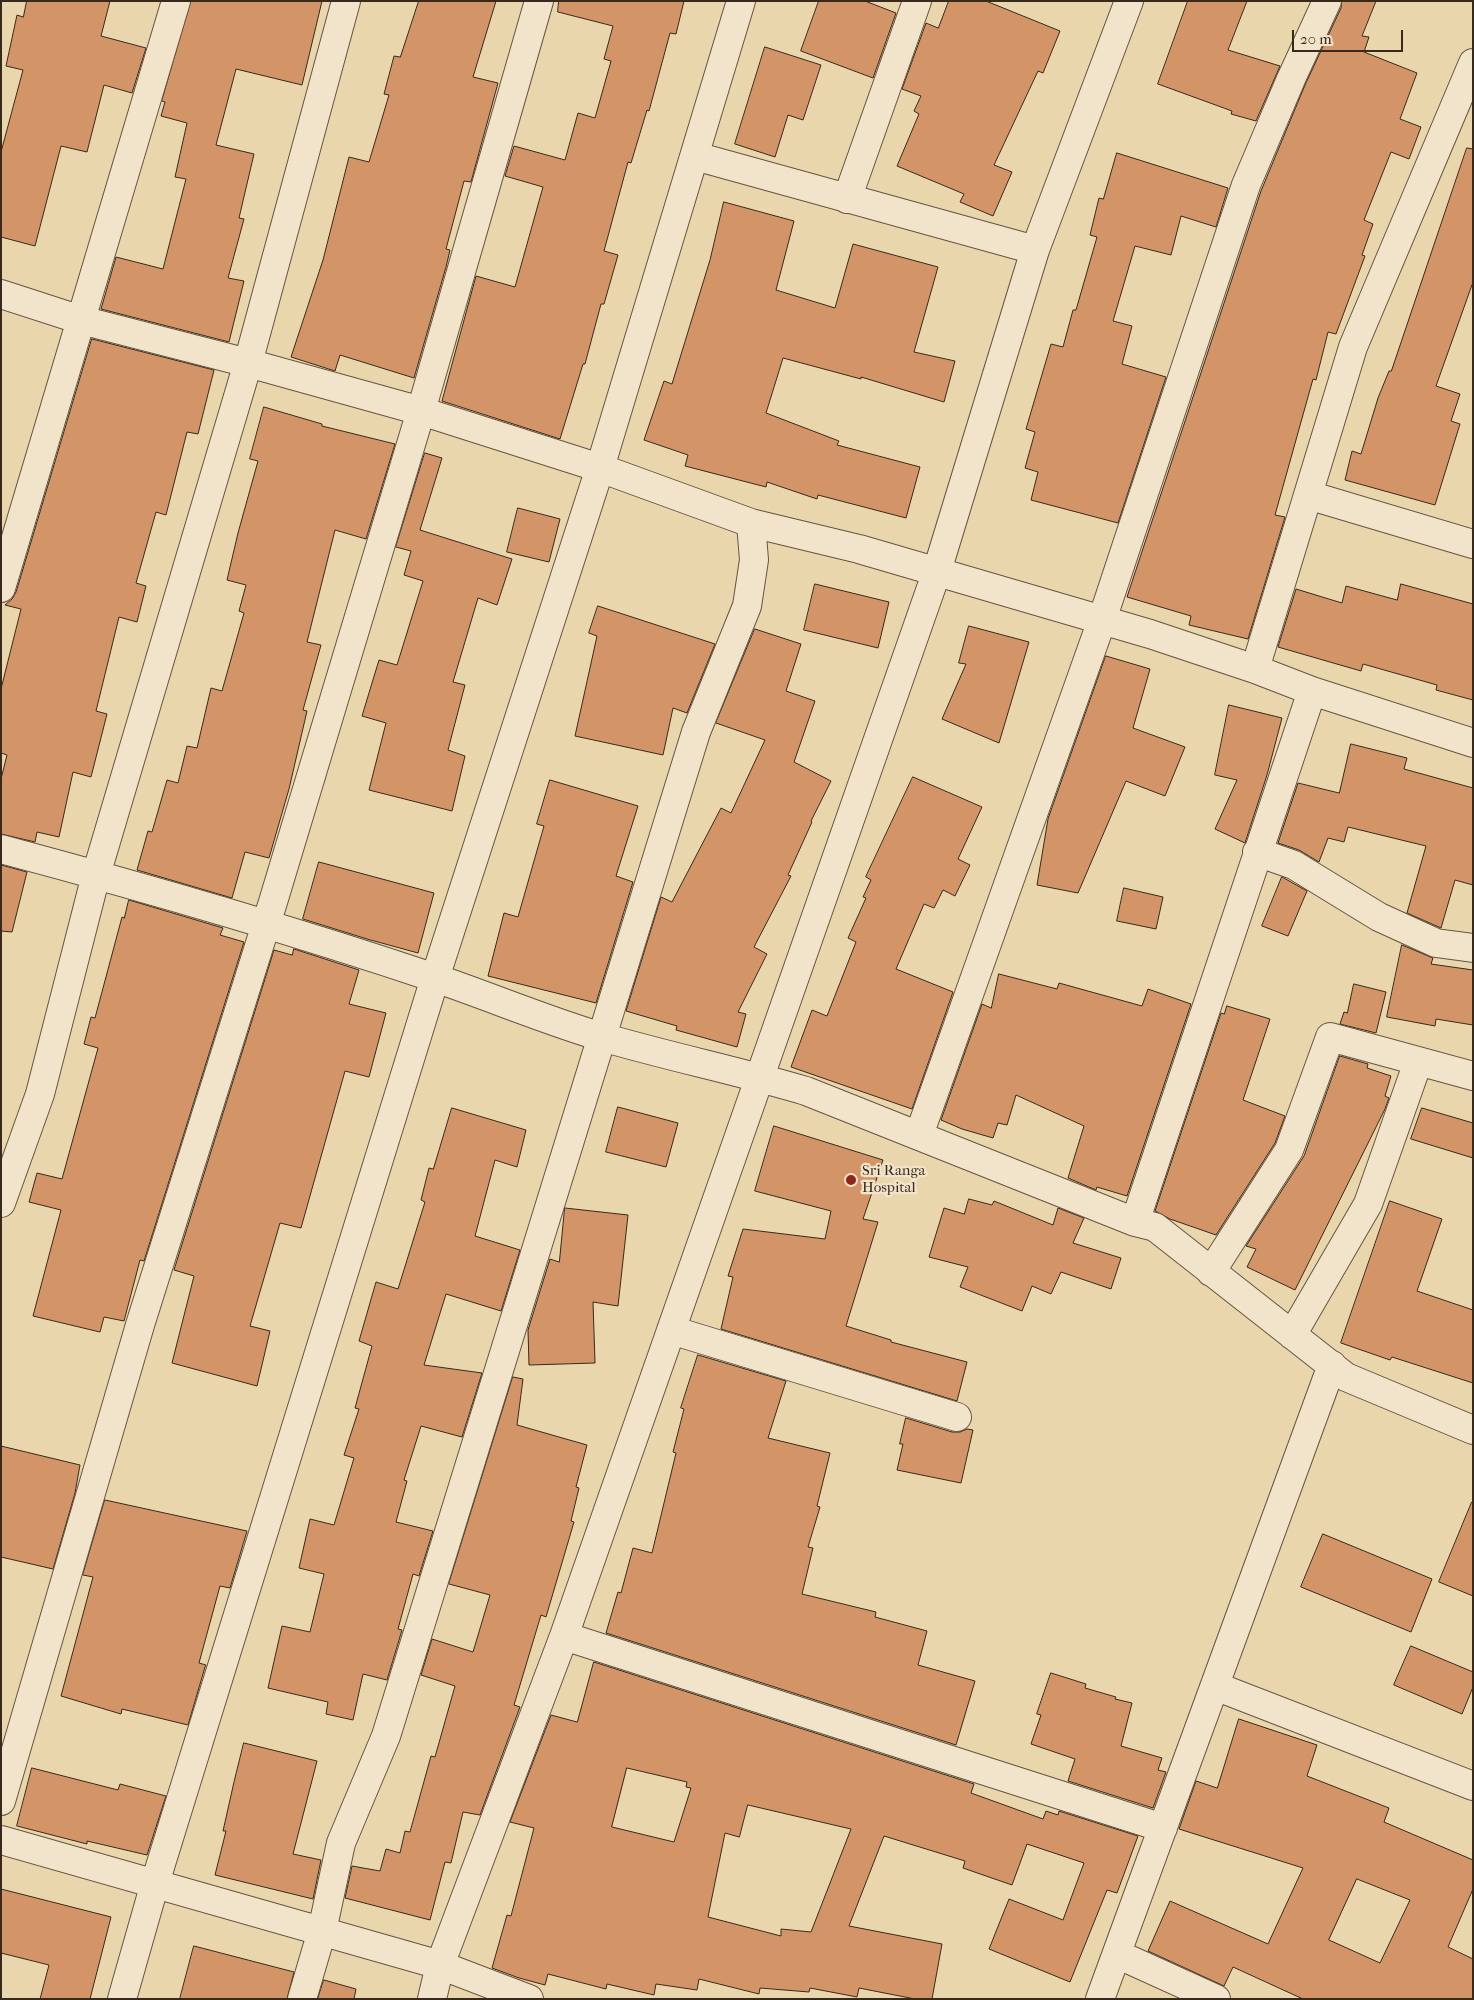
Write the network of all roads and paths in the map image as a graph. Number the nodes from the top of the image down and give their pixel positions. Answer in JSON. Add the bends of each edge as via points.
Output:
{"nodes":[{"id":1,"x":176,"y":1,"type":"edge"},
{"id":2,"x":346,"y":1,"type":"edge"},
{"id":3,"x":539,"y":1,"type":"edge"},
{"id":4,"x":741,"y":1,"type":"edge"},
{"id":5,"x":917,"y":1,"type":"edge"},
{"id":6,"x":1129,"y":1,"type":"edge"},
{"id":7,"x":1326,"y":1,"type":"edge"},
{"id":8,"x":1473,"y":62,"type":"edge"},
{"id":9,"x":694,"y":156,"type":"junction"},
{"id":10,"x":847,"y":200,"type":"junction"},
{"id":11,"x":1035,"y":250,"type":"junction"},
{"id":12,"x":1,"y":294,"type":"edge"},
{"id":13,"x":81,"y":320,"type":"junction"},
{"id":14,"x":248,"y":362,"type":"junction"},
{"id":15,"x":421,"y":411,"type":"junction"},
{"id":16,"x":600,"y":468,"type":"junction"},
{"id":17,"x":1308,"y":495,"type":"junction"},
{"id":18,"x":751,"y":523,"type":"junction"},
{"id":19,"x":1473,"y":544,"type":"edge"},
{"id":20,"x":936,"y":571,"type":"junction"},
{"id":21,"x":1,"y":588,"type":"edge"},
{"id":22,"x":1102,"y":620,"type":"junction"},
{"id":23,"x":1255,"y":669,"type":"junction"},
{"id":24,"x":1312,"y":691,"type":"junction"},
{"id":25,"x":1473,"y":743,"type":"edge"},
{"id":26,"x":1,"y":850,"type":"edge"},
{"id":27,"x":1257,"y":852,"type":"junction"},
{"id":28,"x":96,"y":875,"type":"junction"},
{"id":29,"x":266,"y":924,"type":"junction"},
{"id":30,"x":1473,"y":948,"type":"edge"},
{"id":31,"x":435,"y":978,"type":"junction"},
{"id":32,"x":601,"y":1037,"type":"junction"},
{"id":33,"x":1418,"y":1062,"type":"junction"},
{"id":34,"x":1473,"y":1076,"type":"edge"},
{"id":35,"x":759,"y":1077,"type":"junction"},
{"id":36,"x":919,"y":1135,"type":"junction"},
{"id":37,"x":1,"y":1203,"type":"edge"},
{"id":38,"x":1135,"y":1222,"type":"junction"},
{"id":39,"x":1211,"y":1272,"type":"junction"},
{"id":40,"x":671,"y":1330,"type":"junction"},
{"id":41,"x":1292,"y":1335,"type":"junction"},
{"id":42,"x":1332,"y":1365,"type":"junction"},
{"id":43,"x":956,"y":1417,"type":"dead end"},
{"id":44,"x":1473,"y":1430,"type":"edge"},
{"id":45,"x":564,"y":1636,"type":"junction"},
{"id":46,"x":1215,"y":1686,"type":"junction"},
{"id":47,"x":1473,"y":1786,"type":"edge"},
{"id":48,"x":1,"y":1801,"type":"edge"},
{"id":49,"x":1163,"y":1828,"type":"junction"},
{"id":50,"x":1,"y":1840,"type":"edge"},
{"id":51,"x":155,"y":1883,"type":"junction"},
{"id":52,"x":322,"y":1931,"type":"junction"},
{"id":53,"x":1117,"y":1954,"type":"junction"},
{"id":54,"x":440,"y":1965,"type":"junction"},
{"id":55,"x":122,"y":1999,"type":"edge"},
{"id":56,"x":302,"y":1999,"type":"edge"},
{"id":57,"x":432,"y":1999,"type":"edge"},
{"id":58,"x":528,"y":1999,"type":"edge"},
{"id":59,"x":1100,"y":1999,"type":"edge"},
{"id":60,"x":1216,"y":1999,"type":"edge"}],
"edges":[{"from":1,"to":13,"type":"street"},
{"from":2,"to":14,"type":"street"},
{"from":3,"to":15,"type":"street"},
{"from":4,"to":9,"type":"street"},
{"from":5,"to":10,"type":"street"},
{"from":6,"to":11,"type":"street"},
{"from":7,"to":22,"type":"street","via":[[1246,186]]},
{"from":8,"to":17,"type":"street","via":[[1353,347]]},
{"from":9,"to":10,"type":"street"},
{"from":9,"to":16,"type":"street"},
{"from":10,"to":11,"type":"street"},
{"from":11,"to":20,"type":"street"},
{"from":12,"to":13,"type":"street"},
{"from":13,"to":14,"type":"street"},
{"from":13,"to":21,"type":"street"},
{"from":14,"to":15,"type":"street"},
{"from":14,"to":28,"type":"street"},
{"from":15,"to":16,"type":"street"},
{"from":15,"to":29,"type":"street"},
{"from":16,"to":18,"type":"street"},
{"from":16,"to":31,"type":"street"},
{"from":17,"to":19,"type":"street"},
{"from":17,"to":23,"type":"street"},
{"from":18,"to":20,"type":"street"},
{"from":18,"to":32,"type":"street","via":[[754,560],[747,606],[696,732]]},
{"from":20,"to":22,"type":"street"},
{"from":20,"to":35,"type":"street"},
{"from":22,"to":23,"type":"street"},
{"from":22,"to":36,"type":"street"},
{"from":23,"to":24,"type":"street"},
{"from":24,"to":25,"type":"street"},
{"from":24,"to":27,"type":"street"},
{"from":26,"to":28,"type":"street"},
{"from":27,"to":30,"type":"street","via":[[1294,865],[1379,917],[1436,943]]},
{"from":27,"to":38,"type":"street"},
{"from":28,"to":29,"type":"street"},
{"from":28,"to":37,"type":"street","via":[[40,1094]]},
{"from":29,"to":31,"type":"street"},
{"from":29,"to":48,"type":"street","via":[[140,1324]]},
{"from":31,"to":32,"type":"street"},
{"from":31,"to":51,"type":"street"},
{"from":32,"to":35,"type":"street"},
{"from":32,"to":52,"type":"street","via":[[386,1736],[341,1843]]},
{"from":33,"to":34,"type":"street"},
{"from":33,"to":39,"type":"street","via":[[1330,1037],[1289,1150]]},
{"from":33,"to":41,"type":"street","via":[[1368,1204]]},
{"from":35,"to":36,"type":"street","via":[[806,1091]]},
{"from":35,"to":40,"type":"street"},
{"from":36,"to":38,"type":"street"},
{"from":38,"to":39,"type":"street","via":[[1154,1227]]},
{"from":39,"to":41,"type":"street"},
{"from":40,"to":43,"type":"street"},
{"from":40,"to":45,"type":"street"},
{"from":41,"to":42,"type":"street"},
{"from":42,"to":44,"type":"street","via":[[1346,1377]]},
{"from":42,"to":46,"type":"street"},
{"from":45,"to":49,"type":"street"},
{"from":45,"to":54,"type":"street"},
{"from":46,"to":47,"type":"street"},
{"from":46,"to":49,"type":"street"},
{"from":49,"to":53,"type":"street"},
{"from":50,"to":51,"type":"street"},
{"from":51,"to":52,"type":"street"},
{"from":51,"to":55,"type":"street"},
{"from":52,"to":54,"type":"street"},
{"from":52,"to":56,"type":"street"},
{"from":53,"to":59,"type":"street"},
{"from":53,"to":60,"type":"street"},
{"from":54,"to":57,"type":"street"},
{"from":54,"to":58,"type":"street"}]}
